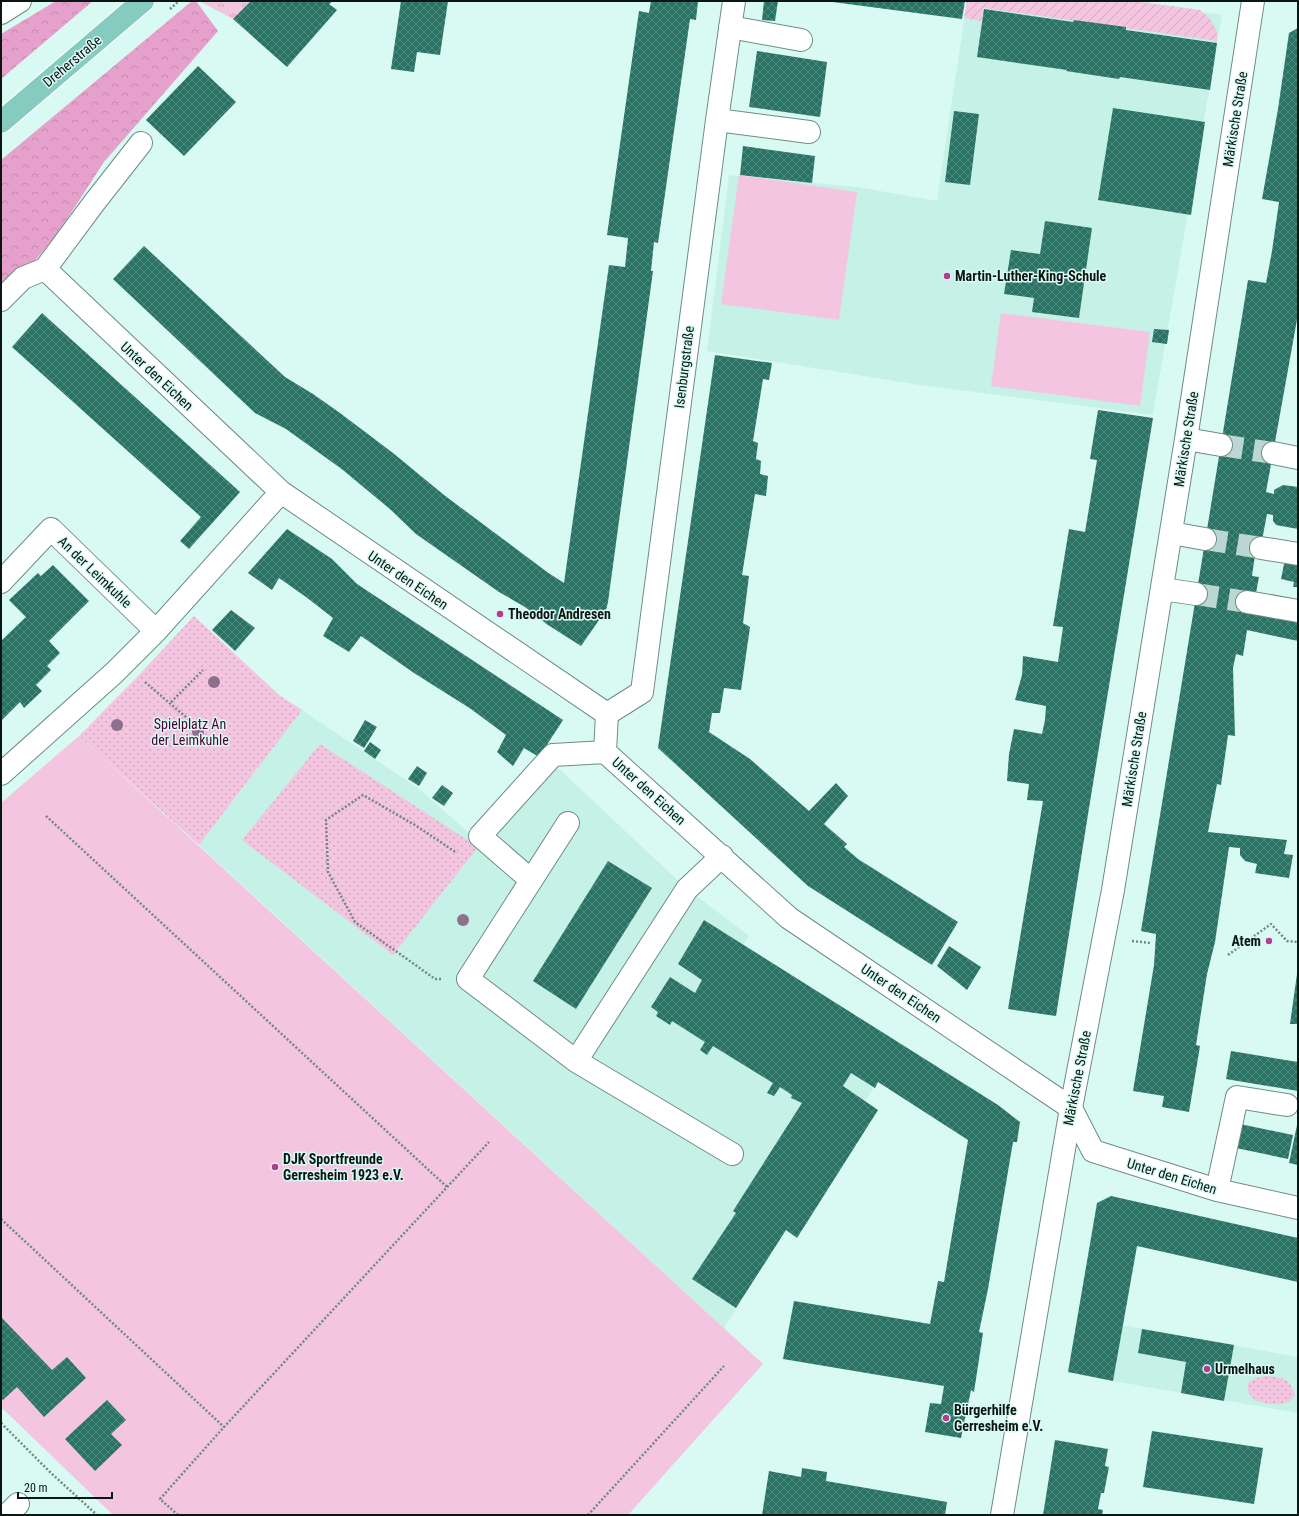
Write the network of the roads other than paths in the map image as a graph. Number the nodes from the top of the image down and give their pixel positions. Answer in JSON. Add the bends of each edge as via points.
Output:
{"nodes":[{"id":1,"x":20,"y":1,"type":"edge"},
{"id":2,"x":143,"y":1,"type":"edge"},
{"id":3,"x":734,"y":1,"type":"edge"},
{"id":4,"x":1253,"y":1,"type":"edge"},
{"id":5,"x":1,"y":13,"type":"edge"},
{"id":6,"x":730,"y":27,"type":"junction"},
{"id":7,"x":801,"y":40,"type":"dead end"},
{"id":8,"x":716,"y":120,"type":"junction"},
{"id":9,"x":1,"y":122,"type":"edge"},
{"id":10,"x":809,"y":132,"type":"dead end"},
{"id":11,"x":141,"y":143,"type":"dead end"},
{"id":12,"x":45,"y":269,"type":"junction"},
{"id":13,"x":1,"y":300,"type":"edge"},
{"id":14,"x":1186,"y":439,"type":"junction"},
{"id":15,"x":1221,"y":445,"type":"tunnel mouth"},
{"id":16,"x":1273,"y":453,"type":"tunnel mouth"},
{"id":17,"x":1298,"y":458,"type":"edge"},
{"id":18,"x":281,"y":492,"type":"junction"},
{"id":19,"x":1171,"y":533,"type":"junction"},
{"id":20,"x":1205,"y":539,"type":"tunnel mouth"},
{"id":21,"x":1261,"y":548,"type":"tunnel mouth"},
{"id":22,"x":1298,"y":554,"type":"edge"},
{"id":23,"x":1,"y":582,"type":"edge"},
{"id":24,"x":1162,"y":589,"type":"junction"},
{"id":25,"x":1196,"y":594,"type":"tunnel mouth"},
{"id":26,"x":1247,"y":602,"type":"tunnel mouth"},
{"id":27,"x":1298,"y":611,"type":"edge"},
{"id":28,"x":156,"y":631,"type":"junction"},
{"id":29,"x":607,"y":714,"type":"junction"},
{"id":30,"x":605,"y":752,"type":"junction"},
{"id":31,"x":1,"y":774,"type":"edge"},
{"id":32,"x":568,"y":823,"type":"dead end"},
{"id":33,"x":722,"y":856,"type":"junction"},
{"id":34,"x":531,"y":880,"type":"junction"},
{"id":35,"x":576,"y":1061,"type":"junction"},
{"id":36,"x":1287,"y":1105,"type":"dead end"},
{"id":37,"x":1071,"y":1108,"type":"junction"},
{"id":38,"x":732,"y":1154,"type":"dead end"},
{"id":39,"x":1217,"y":1190,"type":"junction"},
{"id":40,"x":1298,"y":1208,"type":"edge"},
{"id":41,"x":1002,"y":1515,"type":"edge"}],
"edges":[{"from":1,"to":5,"type":"street"},
{"from":2,"to":9,"type":"main road","name":"Dreherstraße"},
{"from":3,"to":6,"type":"street","name":"Isenburgstraße"},
{"from":4,"to":14,"type":"street","name":"Märkische Straße"},
{"from":6,"to":7,"type":"street"},
{"from":6,"to":8,"type":"street","name":"Isenburgstraße"},
{"from":8,"to":10,"type":"street"},
{"from":8,"to":29,"type":"street","name":"Isenburgstraße","via":[[642,692]]},
{"from":11,"to":12,"type":"street"},
{"from":12,"to":13,"type":"street","via":[[23,278]]},
{"from":12,"to":18,"type":"street","name":"Unter den Eichen"},
{"from":14,"to":15,"type":"street"},
{"from":14,"to":19,"type":"street","name":"Märkische Straße"},
{"from":16,"to":17,"type":"street"},
{"from":18,"to":28,"type":"street"},
{"from":18,"to":29,"type":"street","name":"Unter den Eichen"},
{"from":19,"to":20,"type":"street"},
{"from":19,"to":24,"type":"street","name":"Märkische Straße"},
{"from":21,"to":22,"type":"street"},
{"from":23,"to":28,"type":"street","name":"An der Leimkuhle","via":[[51,529]]},
{"from":24,"to":25,"type":"street"},
{"from":24,"to":37,"type":"street","name":"Märkische Straße","via":[[1113,890]]},
{"from":26,"to":27,"type":"street"},
{"from":28,"to":31,"type":"street","via":[[114,673]]},
{"from":29,"to":30,"type":"street","name":"Unter den Eichen"},
{"from":30,"to":33,"type":"street","name":"Unter den Eichen"},
{"from":30,"to":34,"type":"street","via":[[553,755],[480,836]]},
{"from":32,"to":34,"type":"street"},
{"from":33,"to":35,"type":"street","via":[[687,889]]},
{"from":33,"to":37,"type":"street","name":"Unter den Eichen","via":[[789,918]]},
{"from":34,"to":35,"type":"street","via":[[468,979]]},
{"from":35,"to":38,"type":"street"},
{"from":36,"to":39,"type":"street","via":[[1237,1097]]},
{"from":37,"to":39,"type":"street","name":"Unter den Eichen","via":[[1093,1151]]},
{"from":37,"to":41,"type":"street","name":"Märkische Straße"},
{"from":39,"to":40,"type":"street","name":"Unter den Eichen"}]}
